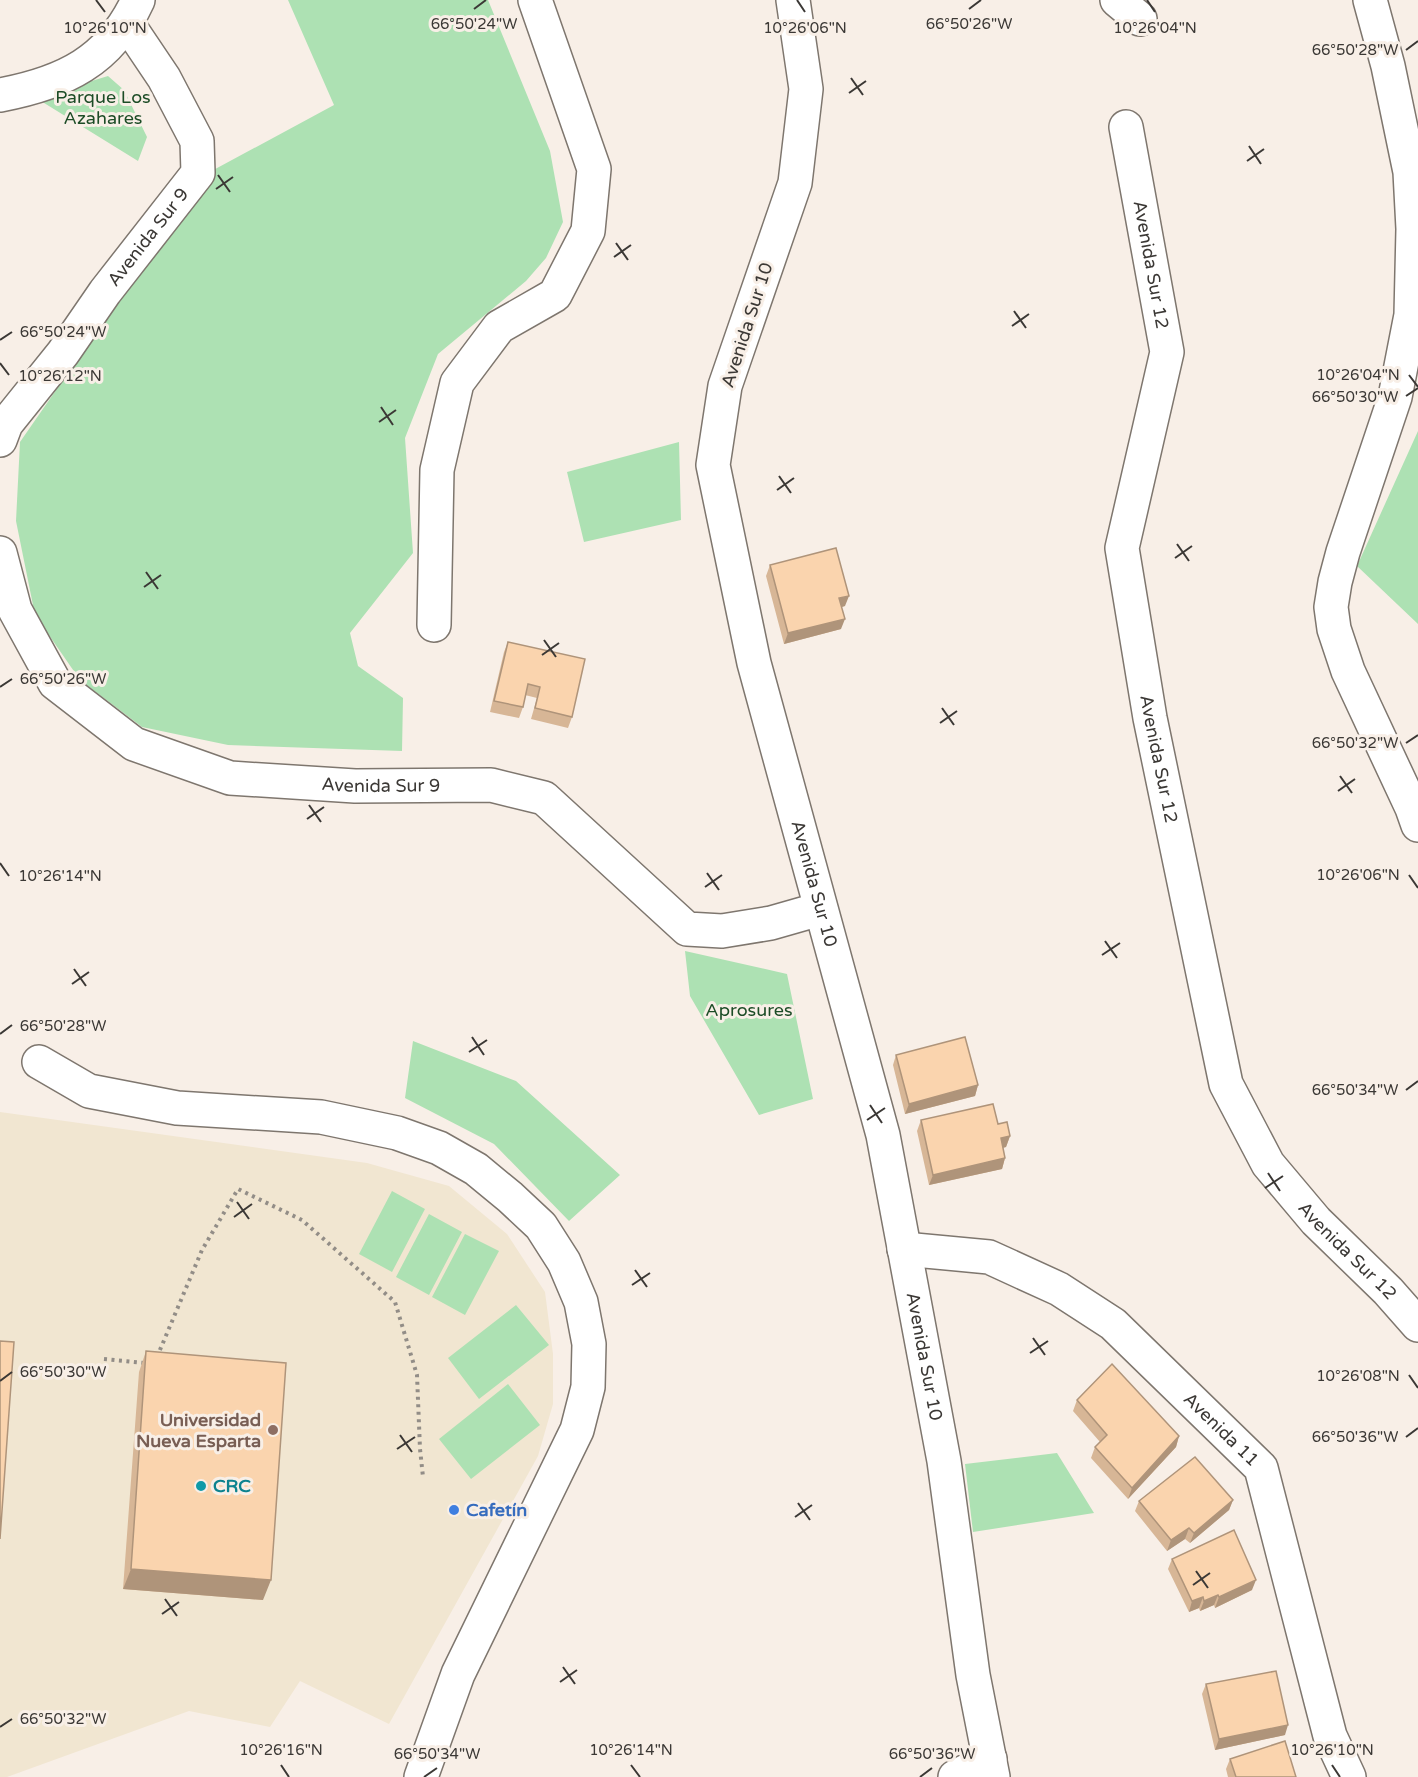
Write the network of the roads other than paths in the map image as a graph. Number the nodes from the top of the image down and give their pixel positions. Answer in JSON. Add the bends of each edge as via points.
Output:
{"nodes":[{"id":1,"x":534,"y":0,"type":"edge"},
{"id":2,"x":793,"y":0,"type":"edge"},
{"id":3,"x":1370,"y":0,"type":"edge"},
{"id":4,"x":133,"y":11,"type":"edge"},
{"id":5,"x":0,"y":95,"type":"edge"},
{"id":6,"x":1126,"y":127,"type":"dead end"},
{"id":7,"x":1414,"y":170,"type":"edge"},
{"id":8,"x":0,"y":440,"type":"edge"},
{"id":9,"x":0,"y":553,"type":"edge"},
{"id":10,"x":434,"y":625,"type":"dead end"},
{"id":11,"x":1418,"y":825,"type":"edge"},
{"id":12,"x":820,"y":909,"type":"junction"},
{"id":13,"x":39,"y":1062,"type":"dead end"},
{"id":14,"x":904,"y":1249,"type":"junction"},
{"id":15,"x":1418,"y":1325,"type":"edge"},
{"id":16,"x":991,"y":1768,"type":"edge"},
{"id":17,"x":421,"y":1777,"type":"edge"},
{"id":18,"x":955,"y":1777,"type":"edge"},
{"id":19,"x":1350,"y":1777,"type":"edge"}],
"edges":[{"from":1,"to":10,"type":"street","via":[[594,169],[588,231],[555,296],[499,327],[457,383],[437,470]]},
{"from":2,"to":12,"type":"street","name":"Avenida Sur 10","via":[[806,89],[795,183],[725,386],[713,465],[754,663]]},
{"from":3,"to":7,"type":"street"},
{"from":4,"to":5,"type":"street","via":[[106,49],[79,69],[30,90]]},
{"from":4,"to":8,"type":"street","name":"Avenida Sur 9","via":[[197,141],[198,173],[6,424]]},
{"from":6,"to":15,"type":"street","name":"Avenida Sur 12","via":[[1167,352],[1122,548],[1150,718],[1226,1084],[1268,1164],[1316,1221]]},
{"from":7,"to":11,"type":"street","via":[[1411,315],[1402,363],[1388,419],[1343,552],[1331,607],[1348,671]]},
{"from":9,"to":12,"type":"street","name":"Avenida Sur 9","via":[[15,610],[55,683],[134,744],[230,778],[356,786],[491,785],[544,798],[687,929],[722,931]]},
{"from":12,"to":14,"type":"street","name":"Avenida Sur 10","via":[[882,1135]]},
{"from":13,"to":17,"type":"street","via":[[89,1091],[177,1108],[321,1117],[397,1133],[439,1148],[476,1169],[510,1197],[541,1226],[564,1262],[582,1302],[589,1344],[588,1387],[577,1430],[458,1674]]},
{"from":14,"to":16,"type":"street","name":"Avenida Sur 10","via":[[944,1461]]},
{"from":14,"to":19,"type":"street","name":"Avenida 11","via":[[989,1257],[1059,1289],[1113,1324],[1261,1468],[1330,1736]]},
{"from":16,"to":18,"type":"street"}]}
